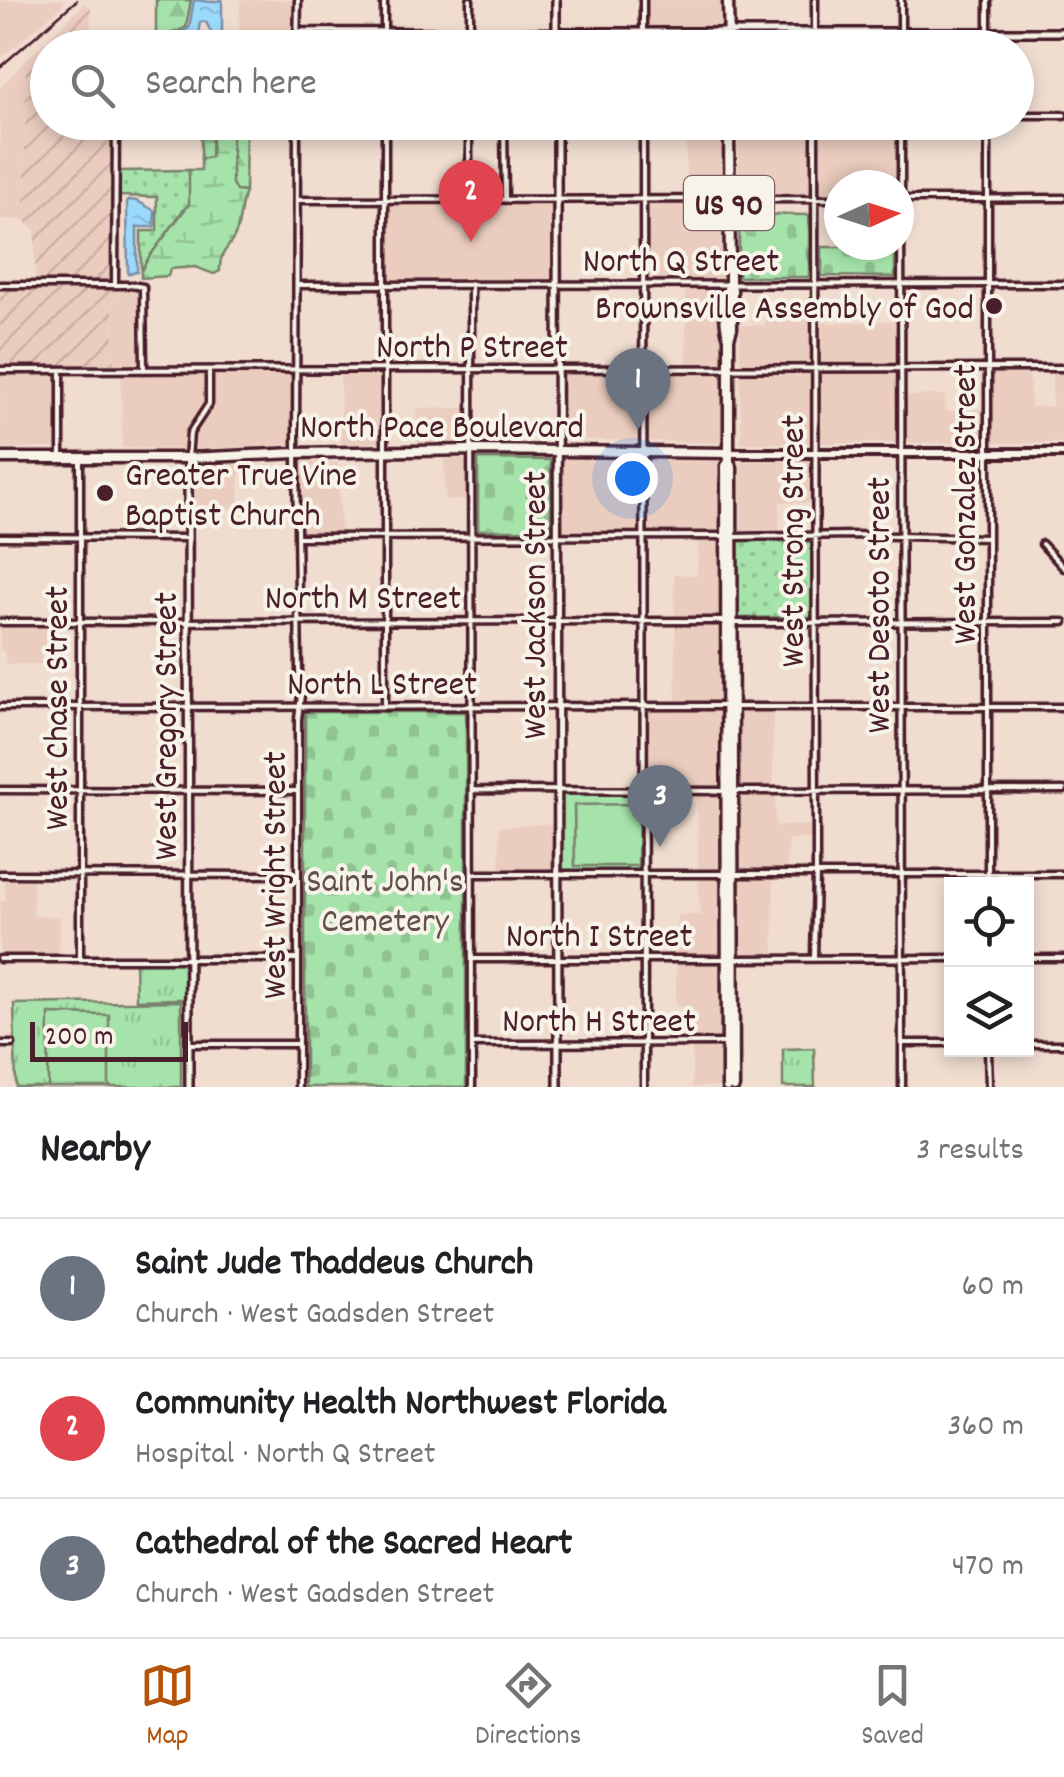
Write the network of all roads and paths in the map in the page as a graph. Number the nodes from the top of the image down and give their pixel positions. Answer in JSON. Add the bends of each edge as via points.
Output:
{"nodes":[{"id":1,"x":298,"y":0,"type":"edge"},
{"id":2,"x":384,"y":0,"type":"edge"},
{"id":3,"x":470,"y":0,"type":"edge"},
{"id":4,"x":556,"y":0,"type":"edge"},
{"id":5,"x":643,"y":0,"type":"edge"},
{"id":6,"x":728,"y":0,"type":"edge"},
{"id":7,"x":815,"y":0,"type":"edge"},
{"id":8,"x":901,"y":0,"type":"edge"},
{"id":9,"x":988,"y":0,"type":"edge"},
{"id":10,"x":297,"y":30,"type":"edge"},
{"id":11,"x":384,"y":30,"type":"edge"},
{"id":12,"x":470,"y":30,"type":"edge"},
{"id":13,"x":556,"y":30,"type":"edge"},
{"id":14,"x":643,"y":30,"type":"edge"},
{"id":15,"x":728,"y":30,"type":"edge"},
{"id":16,"x":815,"y":30,"type":"edge"},
{"id":17,"x":901,"y":30,"type":"edge"},
{"id":18,"x":988,"y":30,"type":"edge"},
{"id":19,"x":1034,"y":32,"type":"edge"},
{"id":20,"x":1064,"y":32,"type":"edge"},
{"id":21,"x":1034,"y":115,"type":"edge"},
{"id":22,"x":1064,"y":115,"type":"edge"},
{"id":23,"x":116,"y":140,"type":"edge"},
{"id":24,"x":297,"y":140,"type":"edge"},
{"id":25,"x":385,"y":140,"type":"edge"},
{"id":26,"x":469,"y":140,"type":"edge"},
{"id":27,"x":504,"y":140,"type":"edge"},
{"id":28,"x":557,"y":140,"type":"edge"},
{"id":29,"x":643,"y":140,"type":"edge"},
{"id":30,"x":729,"y":140,"type":"edge"},
{"id":31,"x":814,"y":140,"type":"edge"},
{"id":32,"x":902,"y":140,"type":"edge"},
{"id":33,"x":988,"y":140,"type":"edge"},
{"id":34,"x":901,"y":170,"type":"edge"},
{"id":35,"x":1064,"y":198,"type":"edge"},
{"id":36,"x":385,"y":199,"type":"junction"},
{"id":37,"x":556,"y":199,"type":"junction"},
{"id":38,"x":643,"y":199,"type":"junction"},
{"id":39,"x":729,"y":199,"type":"junction"},
{"id":40,"x":815,"y":199,"type":"junction"},
{"id":41,"x":824,"y":199,"type":"edge"},
{"id":42,"x":914,"y":199,"type":"edge"},
{"id":43,"x":988,"y":199,"type":"junction"},
{"id":44,"x":298,"y":200,"type":"junction"},
{"id":45,"x":468,"y":200,"type":"junction"},
{"id":46,"x":506,"y":200,"type":"junction"},
{"id":47,"x":901,"y":260,"type":"edge"},
{"id":48,"x":116,"y":284,"type":"junction"},
{"id":49,"x":385,"y":284,"type":"junction"},
{"id":50,"x":472,"y":284,"type":"junction"},
{"id":51,"x":557,"y":284,"type":"junction"},
{"id":52,"x":643,"y":284,"type":"junction"},
{"id":53,"x":730,"y":284,"type":"junction"},
{"id":54,"x":815,"y":284,"type":"junction"},
{"id":55,"x":902,"y":284,"type":"junction"},
{"id":56,"x":988,"y":284,"type":"junction"},
{"id":57,"x":1064,"y":284,"type":"edge"},
{"id":58,"x":0,"y":285,"type":"edge"},
{"id":59,"x":298,"y":285,"type":"junction"},
{"id":60,"x":730,"y":368,"type":"junction"},
{"id":61,"x":816,"y":368,"type":"junction"},
{"id":62,"x":901,"y":368,"type":"junction"},
{"id":63,"x":988,"y":368,"type":"junction"},
{"id":64,"x":1064,"y":368,"type":"edge"},
{"id":65,"x":472,"y":369,"type":"junction"},
{"id":66,"x":643,"y":369,"type":"junction"},
{"id":67,"x":0,"y":370,"type":"edge"},
{"id":68,"x":61,"y":370,"type":"junction"},
{"id":69,"x":144,"y":370,"type":"junction"},
{"id":70,"x":209,"y":370,"type":"junction"},
{"id":71,"x":297,"y":370,"type":"junction"},
{"id":72,"x":386,"y":370,"type":"junction"},
{"id":73,"x":557,"y":370,"type":"junction"},
{"id":74,"x":471,"y":450,"type":"junction"},
{"id":75,"x":558,"y":450,"type":"junction"},
{"id":76,"x":385,"y":452,"type":"junction"},
{"id":77,"x":296,"y":453,"type":"junction"},
{"id":78,"x":644,"y":453,"type":"junction"},
{"id":79,"x":988,"y":453,"type":"junction"},
{"id":80,"x":1064,"y":453,"type":"edge"},
{"id":81,"x":816,"y":454,"type":"junction"},
{"id":82,"x":902,"y":454,"type":"junction"},
{"id":83,"x":0,"y":458,"type":"edge"},
{"id":84,"x":62,"y":458,"type":"junction"},
{"id":85,"x":80,"y":458,"type":"junction"},
{"id":86,"x":188,"y":458,"type":"junction"},
{"id":87,"x":730,"y":458,"type":"junction"},
{"id":88,"x":297,"y":536,"type":"junction"},
{"id":89,"x":472,"y":536,"type":"junction"},
{"id":90,"x":558,"y":536,"type":"junction"},
{"id":91,"x":0,"y":537,"type":"edge"},
{"id":92,"x":385,"y":537,"type":"junction"},
{"id":93,"x":644,"y":537,"type":"junction"},
{"id":94,"x":730,"y":537,"type":"junction"},
{"id":95,"x":816,"y":537,"type":"junction"},
{"id":96,"x":902,"y":537,"type":"junction"},
{"id":97,"x":80,"y":538,"type":"junction"},
{"id":98,"x":188,"y":538,"type":"junction"},
{"id":99,"x":988,"y":538,"type":"junction"},
{"id":100,"x":1042,"y":544,"type":"dead end"},
{"id":101,"x":1064,"y":568,"type":"edge"},
{"id":102,"x":0,"y":622,"type":"edge"},
{"id":103,"x":80,"y":622,"type":"junction"},
{"id":104,"x":189,"y":622,"type":"junction"},
{"id":105,"x":298,"y":622,"type":"junction"},
{"id":106,"x":385,"y":622,"type":"junction"},
{"id":107,"x":472,"y":622,"type":"junction"},
{"id":108,"x":558,"y":622,"type":"junction"},
{"id":109,"x":644,"y":622,"type":"junction"},
{"id":110,"x":730,"y":622,"type":"junction"},
{"id":111,"x":816,"y":622,"type":"junction"},
{"id":112,"x":902,"y":622,"type":"junction"},
{"id":113,"x":988,"y":622,"type":"junction"},
{"id":114,"x":1064,"y":622,"type":"edge"},
{"id":115,"x":558,"y":706,"type":"junction"},
{"id":116,"x":644,"y":706,"type":"junction"},
{"id":117,"x":730,"y":706,"type":"junction"},
{"id":118,"x":816,"y":706,"type":"junction"},
{"id":119,"x":902,"y":706,"type":"junction"},
{"id":120,"x":988,"y":706,"type":"junction"},
{"id":121,"x":0,"y":707,"type":"edge"},
{"id":122,"x":80,"y":707,"type":"junction"},
{"id":123,"x":189,"y":707,"type":"junction"},
{"id":124,"x":300,"y":707,"type":"junction"},
{"id":125,"x":385,"y":707,"type":"junction"},
{"id":126,"x":472,"y":707,"type":"junction"},
{"id":127,"x":1064,"y":707,"type":"edge"},
{"id":128,"x":0,"y":790,"type":"edge"},
{"id":129,"x":80,"y":790,"type":"junction"},
{"id":130,"x":189,"y":790,"type":"junction"},
{"id":131,"x":472,"y":790,"type":"junction"},
{"id":132,"x":558,"y":790,"type":"junction"},
{"id":133,"x":644,"y":790,"type":"junction"},
{"id":134,"x":816,"y":790,"type":"junction"},
{"id":135,"x":902,"y":790,"type":"junction"},
{"id":136,"x":988,"y":790,"type":"junction"},
{"id":137,"x":1064,"y":790,"type":"edge"},
{"id":138,"x":298,"y":791,"type":"junction"},
{"id":139,"x":730,"y":791,"type":"junction"},
{"id":140,"x":0,"y":874,"type":"edge"},
{"id":141,"x":80,"y":874,"type":"junction"},
{"id":142,"x":189,"y":874,"type":"junction"},
{"id":143,"x":298,"y":874,"type":"junction"},
{"id":144,"x":472,"y":874,"type":"junction"},
{"id":145,"x":558,"y":874,"type":"junction"},
{"id":146,"x":644,"y":874,"type":"junction"},
{"id":147,"x":730,"y":874,"type":"junction"},
{"id":148,"x":816,"y":874,"type":"junction"},
{"id":149,"x":902,"y":874,"type":"junction"},
{"id":150,"x":988,"y":874,"type":"junction"},
{"id":151,"x":1064,"y":874,"type":"edge"},
{"id":152,"x":814,"y":958,"type":"junction"},
{"id":153,"x":902,"y":958,"type":"junction"},
{"id":154,"x":944,"y":958,"type":"edge"},
{"id":155,"x":1034,"y":958,"type":"edge"},
{"id":156,"x":1064,"y":958,"type":"edge"},
{"id":157,"x":0,"y":959,"type":"edge"},
{"id":158,"x":80,"y":959,"type":"junction"},
{"id":159,"x":189,"y":959,"type":"junction"},
{"id":160,"x":472,"y":959,"type":"junction"},
{"id":161,"x":558,"y":959,"type":"junction"},
{"id":162,"x":644,"y":959,"type":"junction"},
{"id":163,"x":731,"y":959,"type":"junction"},
{"id":164,"x":298,"y":960,"type":"junction"},
{"id":165,"x":727,"y":1043,"type":"junction"},
{"id":166,"x":902,"y":1043,"type":"junction"},
{"id":167,"x":0,"y":1044,"type":"edge"},
{"id":168,"x":12,"y":1044,"type":"dead end"},
{"id":169,"x":189,"y":1044,"type":"junction"},
{"id":170,"x":298,"y":1044,"type":"junction"},
{"id":171,"x":472,"y":1044,"type":"junction"},
{"id":172,"x":558,"y":1044,"type":"junction"},
{"id":173,"x":644,"y":1044,"type":"junction"},
{"id":174,"x":944,"y":1044,"type":"edge"},
{"id":175,"x":1034,"y":1044,"type":"edge"},
{"id":176,"x":1064,"y":1044,"type":"edge"},
{"id":177,"x":988,"y":1057,"type":"edge"},
{"id":178,"x":189,"y":1087,"type":"edge"},
{"id":179,"x":298,"y":1087,"type":"edge"},
{"id":180,"x":472,"y":1087,"type":"edge"},
{"id":181,"x":558,"y":1087,"type":"edge"},
{"id":182,"x":644,"y":1087,"type":"edge"},
{"id":183,"x":731,"y":1087,"type":"edge"},
{"id":184,"x":902,"y":1087,"type":"edge"},
{"id":185,"x":988,"y":1087,"type":"edge"}],
"edges":[{"from":1,"to":10,"type":"street"},
{"from":2,"to":11,"type":"street"},
{"from":3,"to":12,"type":"street"},
{"from":4,"to":13,"type":"street"},
{"from":5,"to":14,"type":"street"},
{"from":6,"to":15,"type":"main road"},
{"from":7,"to":16,"type":"street"},
{"from":8,"to":17,"type":"street"},
{"from":9,"to":18,"type":"street"},
{"from":19,"to":20,"type":"street"},
{"from":21,"to":22,"type":"street"},
{"from":23,"to":48,"type":"street"},
{"from":24,"to":44,"type":"street","name":"West Wright Street"},
{"from":25,"to":36,"type":"street"},
{"from":26,"to":45,"type":"street"},
{"from":27,"to":46,"type":"street"},
{"from":28,"to":37,"type":"street","name":"West Jackson Street"},
{"from":29,"to":38,"type":"street"},
{"from":30,"to":39,"type":"main road","number":"US 90"},
{"from":31,"to":40,"type":"street","name":"West Strong Street"},
{"from":32,"to":34,"type":"street","name":"West Desoto Street"},
{"from":33,"to":43,"type":"street","name":"West Gonzalez Street"},
{"from":35,"to":43,"type":"street"},
{"from":36,"to":44,"type":"street"},
{"from":36,"to":45,"type":"street"},
{"from":36,"to":49,"type":"street"},
{"from":37,"to":38,"type":"street"},
{"from":37,"to":46,"type":"street"},
{"from":37,"to":51,"type":"street","name":"West Jackson Street"},
{"from":38,"to":39,"type":"street"},
{"from":38,"to":52,"type":"street"},
{"from":39,"to":40,"type":"street"},
{"from":39,"to":53,"type":"main road","number":"US 90"},
{"from":40,"to":41,"type":"street"},
{"from":40,"to":54,"type":"street","name":"West Strong Street"},
{"from":42,"to":43,"type":"street"},
{"from":43,"to":56,"type":"street","name":"West Gonzalez Street"},
{"from":44,"to":59,"type":"street","name":"West Wright Street"},
{"from":45,"to":46,"type":"street"},
{"from":47,"to":55,"type":"street","name":"West Desoto Street"},
{"from":48,"to":58,"type":"street"},
{"from":48,"to":69,"type":"street","via":[[143,287]]},
{"from":49,"to":50,"type":"street","name":"North Q Street"},
{"from":49,"to":59,"type":"street","name":"North Q Street"},
{"from":49,"to":72,"type":"street"},
{"from":50,"to":51,"type":"street","name":"North Q Street"},
{"from":50,"to":65,"type":"street"},
{"from":51,"to":52,"type":"street","name":"North Q Street"},
{"from":51,"to":73,"type":"street","name":"West Jackson Street"},
{"from":52,"to":53,"type":"street","name":"North Q Street"},
{"from":52,"to":66,"type":"street"},
{"from":53,"to":54,"type":"street","name":"North Q Street"},
{"from":53,"to":60,"type":"main road","number":"US 90"},
{"from":54,"to":55,"type":"street","name":"North Q Street"},
{"from":54,"to":61,"type":"street","name":"West Strong Street"},
{"from":55,"to":56,"type":"street","name":"North Q Street"},
{"from":55,"to":62,"type":"street","name":"West Desoto Street"},
{"from":56,"to":57,"type":"street","name":"North Q Street"},
{"from":56,"to":63,"type":"street","name":"West Gonzalez Street"},
{"from":59,"to":71,"type":"street","name":"West Wright Street"},
{"from":60,"to":61,"type":"street","name":"North P Street"},
{"from":60,"to":66,"type":"street","name":"North P Street"},
{"from":60,"to":87,"type":"main road","number":"US 90"},
{"from":61,"to":62,"type":"street","name":"North P Street"},
{"from":61,"to":81,"type":"street","name":"West Strong Street"},
{"from":62,"to":63,"type":"street","name":"North P Street"},
{"from":62,"to":82,"type":"street","name":"West Desoto Street"},
{"from":63,"to":64,"type":"street","name":"North P Street"},
{"from":63,"to":79,"type":"street","name":"West Gonzalez Street"},
{"from":65,"to":72,"type":"street","name":"North P Street"},
{"from":65,"to":73,"type":"street","name":"North P Street"},
{"from":65,"to":74,"type":"street"},
{"from":66,"to":73,"type":"street","name":"North P Street"},
{"from":66,"to":78,"type":"street"},
{"from":67,"to":68,"type":"street","name":"North P Street"},
{"from":68,"to":69,"type":"street","name":"North P Street"},
{"from":68,"to":84,"type":"street"},
{"from":69,"to":70,"type":"street","name":"North P Street"},
{"from":70,"to":71,"type":"street","name":"North P Street"},
{"from":70,"to":86,"type":"street","name":"West Gregory Street","via":[[209,404],[190,433]]},
{"from":71,"to":72,"type":"street","name":"North P Street"},
{"from":71,"to":77,"type":"street","name":"West Wright Street"},
{"from":72,"to":76,"type":"street"},
{"from":73,"to":75,"type":"street","name":"West Jackson Street"},
{"from":74,"to":75,"type":"main road","name":"North Pace Boulevard"},
{"from":74,"to":76,"type":"main road","name":"North Pace Boulevard"},
{"from":74,"to":89,"type":"street"},
{"from":75,"to":78,"type":"main road","name":"North Pace Boulevard"},
{"from":75,"to":90,"type":"street","name":"West Jackson Street"},
{"from":76,"to":77,"type":"main road","name":"North Pace Boulevard"},
{"from":76,"to":92,"type":"street"},
{"from":77,"to":86,"type":"main road","name":"North Pace Boulevard"},
{"from":77,"to":88,"type":"street","name":"West Wright Street"},
{"from":78,"to":87,"type":"main road","name":"North Pace Boulevard"},
{"from":78,"to":93,"type":"street"},
{"from":79,"to":80,"type":"main road","name":"North Pace Boulevard"},
{"from":79,"to":82,"type":"main road","name":"North Pace Boulevard"},
{"from":79,"to":99,"type":"street","name":"West Gonzalez Street"},
{"from":81,"to":82,"type":"main road","name":"North Pace Boulevard"},
{"from":81,"to":87,"type":"main road","name":"North Pace Boulevard"},
{"from":81,"to":95,"type":"street","name":"West Strong Street"},
{"from":82,"to":96,"type":"street","name":"West Desoto Street"},
{"from":83,"to":84,"type":"main road","name":"North Pace Boulevard"},
{"from":84,"to":85,"type":"main road","name":"North Pace Boulevard"},
{"from":85,"to":86,"type":"main road","name":"North Pace Boulevard"},
{"from":85,"to":97,"type":"street","name":"West Chase Street"},
{"from":86,"to":98,"type":"street","name":"West Gregory Street"},
{"from":87,"to":94,"type":"main road","number":"US 90"},
{"from":88,"to":92,"type":"street"},
{"from":88,"to":105,"type":"street","name":"West Wright Street"},
{"from":89,"to":90,"type":"street"},
{"from":89,"to":92,"type":"street"},
{"from":89,"to":107,"type":"street"},
{"from":90,"to":93,"type":"street"},
{"from":90,"to":108,"type":"street","name":"West Jackson Street"},
{"from":91,"to":97,"type":"street"},
{"from":92,"to":106,"type":"street"},
{"from":93,"to":94,"type":"street"},
{"from":93,"to":109,"type":"street"},
{"from":94,"to":95,"type":"street"},
{"from":94,"to":110,"type":"main road","number":"US 90"},
{"from":95,"to":96,"type":"street"},
{"from":95,"to":111,"type":"street","name":"West Strong Street"},
{"from":96,"to":99,"type":"street"},
{"from":96,"to":112,"type":"street","name":"West Desoto Street"},
{"from":97,"to":98,"type":"street"},
{"from":97,"to":103,"type":"street","name":"West Chase Street"},
{"from":98,"to":104,"type":"street","name":"West Gregory Street"},
{"from":99,"to":113,"type":"street","name":"West Gonzalez Street"},
{"from":100,"to":101,"type":"street"},
{"from":102,"to":103,"type":"street","name":"North M Street"},
{"from":103,"to":104,"type":"street","name":"North M Street"},
{"from":103,"to":122,"type":"street","name":"West Chase Street"},
{"from":104,"to":105,"type":"street","name":"North M Street"},
{"from":104,"to":123,"type":"street","name":"West Gregory Street"},
{"from":105,"to":106,"type":"street","name":"North M Street"},
{"from":105,"to":124,"type":"street","name":"West Wright Street"},
{"from":106,"to":107,"type":"street","name":"North M Street"},
{"from":106,"to":125,"type":"street"},
{"from":107,"to":108,"type":"street","name":"North M Street"},
{"from":107,"to":126,"type":"street"},
{"from":108,"to":109,"type":"street","name":"North M Street"},
{"from":108,"to":115,"type":"street","name":"West Jackson Street"},
{"from":109,"to":110,"type":"street","name":"North M Street"},
{"from":109,"to":116,"type":"street"},
{"from":110,"to":111,"type":"street","name":"North M Street"},
{"from":110,"to":117,"type":"main road","number":"US 90"},
{"from":111,"to":112,"type":"street","name":"North M Street"},
{"from":111,"to":118,"type":"street","name":"West Strong Street"},
{"from":112,"to":113,"type":"street","name":"North M Street"},
{"from":112,"to":119,"type":"street","name":"West Desoto Street"},
{"from":113,"to":114,"type":"street","name":"North M Street"},
{"from":113,"to":120,"type":"street","name":"West Gonzalez Street"},
{"from":115,"to":116,"type":"street","name":"North L Street"},
{"from":115,"to":126,"type":"street","name":"North L Street"},
{"from":115,"to":132,"type":"street","name":"West Jackson Street"},
{"from":116,"to":117,"type":"street","name":"North L Street"},
{"from":116,"to":133,"type":"street"},
{"from":117,"to":118,"type":"street","name":"North L Street"},
{"from":117,"to":139,"type":"main road","number":"US 90"},
{"from":118,"to":119,"type":"street","name":"North L Street"},
{"from":118,"to":134,"type":"street","name":"West Strong Street"},
{"from":119,"to":120,"type":"street","name":"North L Street"},
{"from":119,"to":135,"type":"street","name":"West Desoto Street"},
{"from":120,"to":127,"type":"street","name":"North L Street"},
{"from":120,"to":136,"type":"street","name":"West Gonzalez Street"},
{"from":121,"to":122,"type":"street","name":"North L Street"},
{"from":122,"to":123,"type":"street","name":"North L Street"},
{"from":122,"to":129,"type":"street","name":"West Chase Street"},
{"from":123,"to":124,"type":"street","name":"North L Street"},
{"from":123,"to":130,"type":"street","name":"West Gregory Street"},
{"from":124,"to":125,"type":"street","name":"North L Street"},
{"from":124,"to":138,"type":"street","name":"West Wright Street"},
{"from":125,"to":126,"type":"street","name":"North L Street"},
{"from":126,"to":131,"type":"street"},
{"from":128,"to":129,"type":"street"},
{"from":129,"to":130,"type":"street"},
{"from":129,"to":141,"type":"street","name":"West Chase Street"},
{"from":130,"to":138,"type":"street"},
{"from":130,"to":142,"type":"street","name":"West Gregory Street"},
{"from":131,"to":132,"type":"street"},
{"from":131,"to":144,"type":"street"},
{"from":132,"to":133,"type":"street"},
{"from":132,"to":145,"type":"street","name":"West Jackson Street"},
{"from":133,"to":139,"type":"street"},
{"from":133,"to":146,"type":"street"},
{"from":134,"to":135,"type":"street"},
{"from":134,"to":139,"type":"street"},
{"from":134,"to":148,"type":"street","name":"West Strong Street"},
{"from":135,"to":136,"type":"street"},
{"from":135,"to":149,"type":"street","name":"West Desoto Street"},
{"from":136,"to":137,"type":"street"},
{"from":136,"to":150,"type":"street","name":"West Gonzalez Street"},
{"from":138,"to":143,"type":"street","name":"West Wright Street"},
{"from":139,"to":147,"type":"main road","number":"US 90"},
{"from":140,"to":141,"type":"street"},
{"from":141,"to":142,"type":"street"},
{"from":141,"to":158,"type":"street","name":"West Chase Street"},
{"from":142,"to":143,"type":"street"},
{"from":142,"to":159,"type":"street","name":"West Gregory Street"},
{"from":143,"to":164,"type":"street","name":"West Wright Street"},
{"from":144,"to":145,"type":"street"},
{"from":144,"to":160,"type":"street"},
{"from":145,"to":146,"type":"street"},
{"from":145,"to":161,"type":"street","name":"West Jackson Street"},
{"from":146,"to":147,"type":"street"},
{"from":146,"to":162,"type":"street"},
{"from":147,"to":148,"type":"street"},
{"from":147,"to":163,"type":"main road","number":"US 90"},
{"from":148,"to":149,"type":"street"},
{"from":148,"to":152,"type":"street","name":"West Strong Street"},
{"from":149,"to":150,"type":"street"},
{"from":149,"to":153,"type":"street","name":"West Desoto Street"},
{"from":150,"to":151,"type":"street"},
{"from":152,"to":153,"type":"street","name":"North I Street"},
{"from":152,"to":163,"type":"street","name":"North I Street"},
{"from":153,"to":154,"type":"street","name":"North I Street"},
{"from":153,"to":166,"type":"street","name":"West Desoto Street"},
{"from":155,"to":156,"type":"street"},
{"from":157,"to":158,"type":"street"},
{"from":158,"to":159,"type":"street"},
{"from":159,"to":164,"type":"street"},
{"from":159,"to":169,"type":"street","name":"West Gregory Street"},
{"from":160,"to":161,"type":"street","name":"North I Street"},
{"from":160,"to":171,"type":"street"},
{"from":161,"to":162,"type":"street","name":"North I Street"},
{"from":161,"to":172,"type":"street","name":"West Jackson Street"},
{"from":162,"to":163,"type":"street","name":"North I Street"},
{"from":162,"to":173,"type":"street"},
{"from":163,"to":165,"type":"main road","number":"US 90"},
{"from":163,"to":183,"type":"main road","number":"US 90"},
{"from":164,"to":170,"type":"street","name":"West Wright Street"},
{"from":165,"to":173,"type":"street","name":"North H Street"},
{"from":165,"to":183,"type":"main road","number":"US 90"},
{"from":166,"to":174,"type":"street"},
{"from":166,"to":184,"type":"street","name":"West Desoto Street"},
{"from":167,"to":168,"type":"street"},
{"from":169,"to":170,"type":"street"},
{"from":169,"to":178,"type":"street","name":"West Gregory Street"},
{"from":170,"to":179,"type":"street","name":"West Wright Street"},
{"from":171,"to":172,"type":"street","name":"North H Street"},
{"from":171,"to":180,"type":"street"},
{"from":172,"to":173,"type":"street","name":"North H Street"},
{"from":172,"to":181,"type":"street","name":"West Jackson Street"},
{"from":173,"to":182,"type":"street"},
{"from":175,"to":176,"type":"street"},
{"from":177,"to":185,"type":"street"}]}
